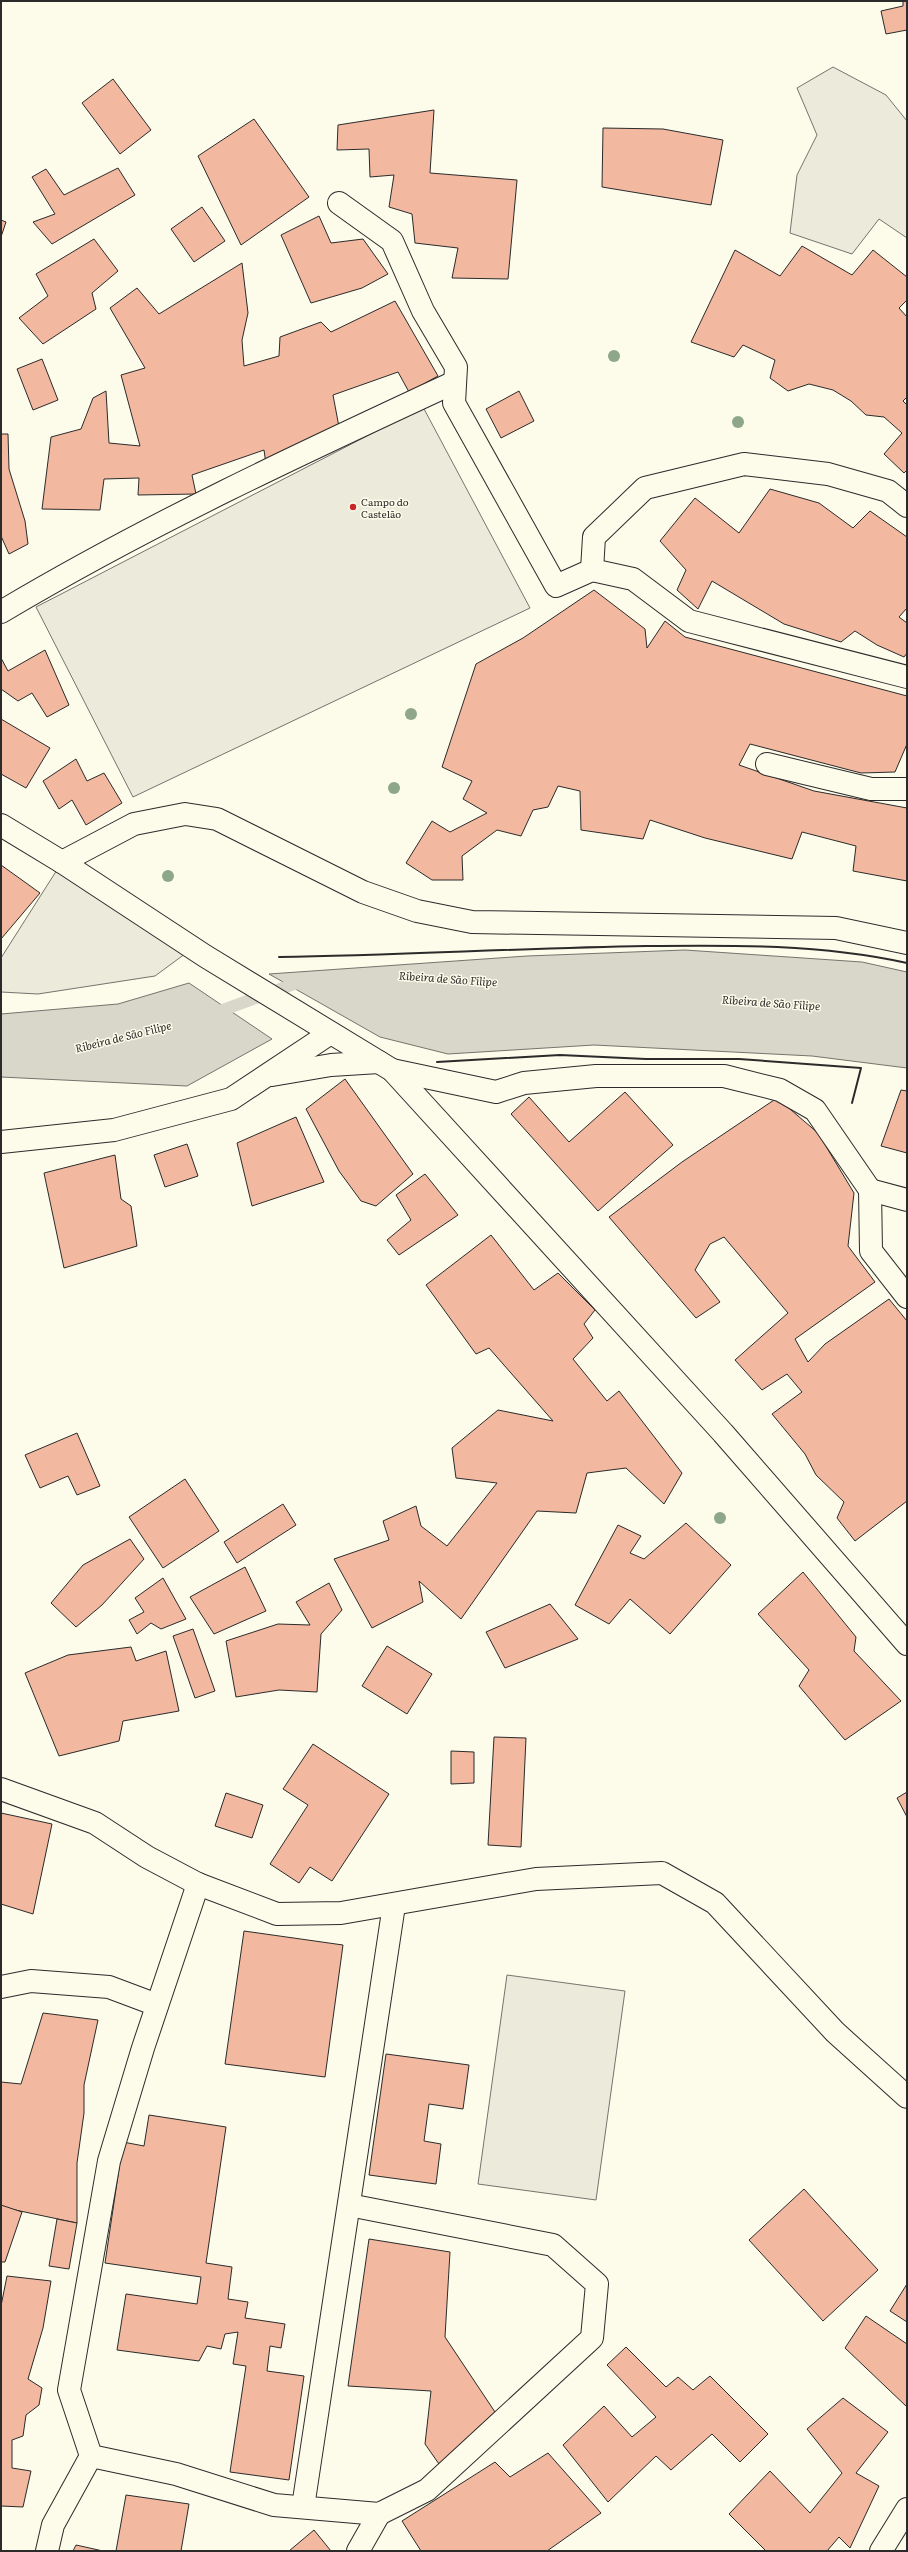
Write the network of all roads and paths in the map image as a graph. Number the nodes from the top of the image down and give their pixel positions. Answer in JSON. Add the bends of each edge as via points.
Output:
{"nodes":[{"id":1,"x":339,"y":203,"type":"dead end"},
{"id":2,"x":455,"y":392,"type":"junction"},
{"id":3,"x":907,"y":506,"type":"edge"},
{"id":4,"x":592,"y":570,"type":"junction"},
{"id":5,"x":1,"y":612,"type":"edge"},
{"id":6,"x":907,"y":677,"type":"edge"},
{"id":7,"x":767,"y":764,"type":"dead end"},
{"id":8,"x":907,"y":789,"type":"edge"},
{"id":9,"x":1,"y":825,"type":"edge"},
{"id":10,"x":62,"y":862,"type":"junction"},
{"id":11,"x":907,"y":943,"type":"edge"},
{"id":12,"x":329,"y":1034,"type":"junction"},
{"id":13,"x":386,"y":1066,"type":"junction"},
{"id":14,"x":265,"y":1076,"type":"junction"},
{"id":15,"x":1,"y":1142,"type":"edge"},
{"id":16,"x":870,"y":1190,"type":"junction"},
{"id":17,"x":907,"y":1200,"type":"edge"},
{"id":18,"x":907,"y":1297,"type":"edge"},
{"id":19,"x":907,"y":1644,"type":"edge"},
{"id":20,"x":1,"y":1789,"type":"edge"},
{"id":21,"x":198,"y":1884,"type":"junction"},
{"id":22,"x":394,"y":1905,"type":"junction"},
{"id":23,"x":1,"y":1987,"type":"edge"},
{"id":24,"x":157,"y":2005,"type":"junction"},
{"id":25,"x":907,"y":2097,"type":"edge"},
{"id":26,"x":349,"y":2205,"type":"junction"},
{"id":27,"x":91,"y":2456,"type":"junction"},
{"id":28,"x":303,"y":2508,"type":"junction"},
{"id":29,"x":907,"y":2509,"type":"edge"},
{"id":30,"x":379,"y":2514,"type":"junction"},
{"id":31,"x":47,"y":2551,"type":"edge"},
{"id":32,"x":358,"y":2551,"type":"edge"},
{"id":33,"x":881,"y":2551,"type":"edge"}],
"edges":[{"from":1,"to":2,"type":"street","via":[[392,241],[423,311],[456,367]]},
{"from":2,"to":4,"type":"street","via":[[556,586]]},
{"from":2,"to":5,"type":"street","via":[[229,490],[63,575]]},
{"from":3,"to":4,"type":"street","via":[[888,491],[828,474],[744,464],[645,488],[594,537]]},
{"from":4,"to":6,"type":"street","via":[[634,579],[689,620]]},
{"from":7,"to":8,"type":"street","via":[[872,789]]},
{"from":9,"to":10,"type":"street"},
{"from":10,"to":11,"type":"street","via":[[134,824],[185,814],[217,819],[363,892],[417,912],[472,922],[836,928]]},
{"from":10,"to":12,"type":"street"},
{"from":12,"to":13,"type":"street"},
{"from":12,"to":14,"type":"street"},
{"from":13,"to":14,"type":"street","via":[[331,1065]]},
{"from":13,"to":16,"type":"street","via":[[496,1092],[524,1083],[596,1076],[724,1076],[780,1090],[815,1110]]},
{"from":13,"to":19,"type":"street","via":[[723,1433]]},
{"from":14,"to":15,"type":"street","via":[[231,1099],[114,1130]]},
{"from":16,"to":17,"type":"street"},
{"from":16,"to":18,"type":"street","via":[[871,1251]]},
{"from":20,"to":21,"type":"street","via":[[95,1823],[147,1857]]},
{"from":21,"to":22,"type":"street","via":[[277,1914],[341,1913]]},
{"from":21,"to":24,"type":"street"},
{"from":22,"to":25,"type":"street","via":[[536,1879],[662,1873],[715,1903],[835,2032]]},
{"from":22,"to":26,"type":"street"},
{"from":23,"to":24,"type":"street","via":[[31,1981],[109,1987]]},
{"from":24,"to":27,"type":"street","via":[[109,2161],[70,2390]]},
{"from":26,"to":28,"type":"street"},
{"from":26,"to":30,"type":"street","via":[[553,2245],[597,2284],[592,2338],[427,2490]]},
{"from":27,"to":28,"type":"street","via":[[176,2474],[274,2505]]},
{"from":27,"to":31,"type":"street","via":[[53,2525]]},
{"from":28,"to":30,"type":"street"},
{"from":29,"to":33,"type":"street"},
{"from":30,"to":32,"type":"street"}]}
